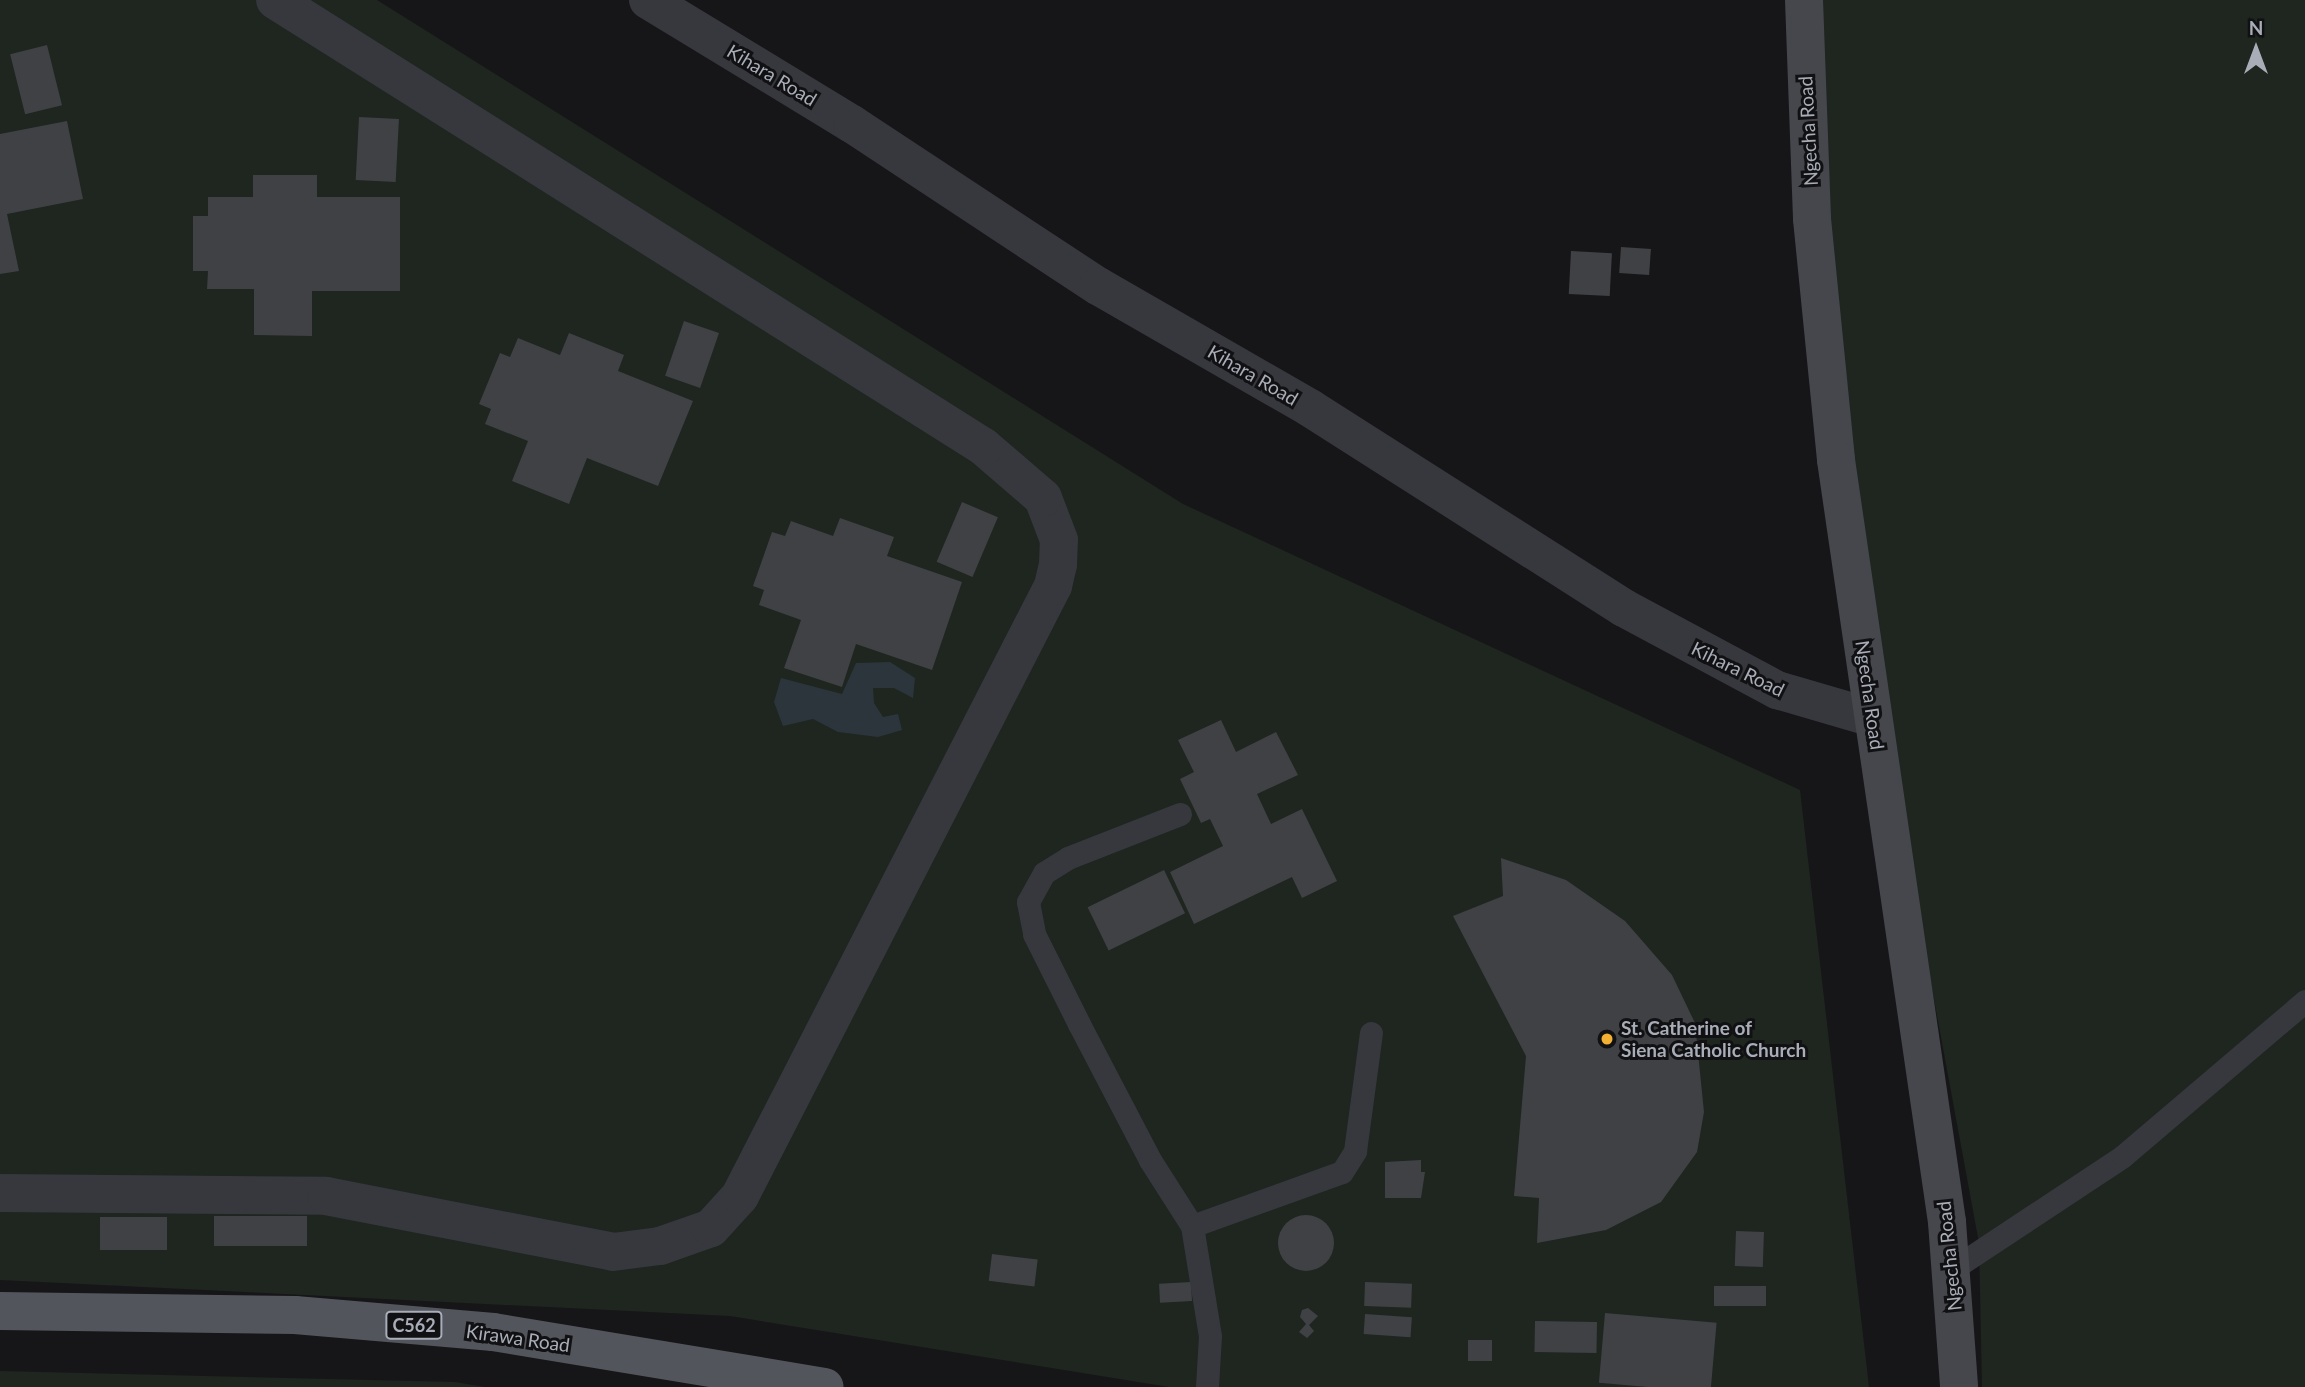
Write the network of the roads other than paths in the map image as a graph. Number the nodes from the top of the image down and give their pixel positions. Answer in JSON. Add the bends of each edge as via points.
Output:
{"nodes":[{"id":1,"x":275,"y":0,"type":"edge"},
{"id":2,"x":648,"y":0,"type":"edge"},
{"id":3,"x":1804,"y":0,"type":"edge"},
{"id":4,"x":1873,"y":718,"type":"junction"},
{"id":5,"x":1180,"y":814,"type":"dead end"},
{"id":6,"x":2305,"y":1001,"type":"edge"},
{"id":7,"x":1371,"y":1033,"type":"dead end"},
{"id":8,"x":0,"y":1193,"type":"edge"},
{"id":9,"x":1192,"y":1226,"type":"junction"},
{"id":10,"x":1951,"y":1269,"type":"junction"},
{"id":11,"x":0,"y":1311,"type":"edge"},
{"id":12,"x":824,"y":1387,"type":"edge"},
{"id":13,"x":1207,"y":1387,"type":"edge"},
{"id":14,"x":1959,"y":1387,"type":"edge"}],
"edges":[{"from":1,"to":8,"type":"street","via":[[984,447],[1043,498],[1059,540],[1058,565],[1053,586],[740,1196],[711,1228],[660,1246],[613,1252],[326,1196]]},
{"from":2,"to":4,"type":"street","name":"Kihara Road","via":[[852,124],[1098,286],[1310,408],[1624,608],[1777,690]]},
{"from":3,"to":4,"type":"street","name":"Ngecha Road","via":[[1812,219],[1836,460]]},
{"from":4,"to":10,"type":"street","name":"Ngecha Road"},
{"from":5,"to":9,"type":"lane","via":[[1068,858],[1044,873],[1028,902],[1034,934],[1073,1013],[1150,1160]]},
{"from":6,"to":10,"type":"lane","via":[[2123,1156]]},
{"from":7,"to":9,"type":"lane","via":[[1355,1151],[1342,1172]]},
{"from":9,"to":13,"type":"lane","via":[[1210,1336]]},
{"from":10,"to":14,"type":"street","name":"Ngecha Road"},
{"from":11,"to":12,"type":"main road","name":"Kirawa Road","number":"C562","via":[[295,1315],[493,1332]]}]}
